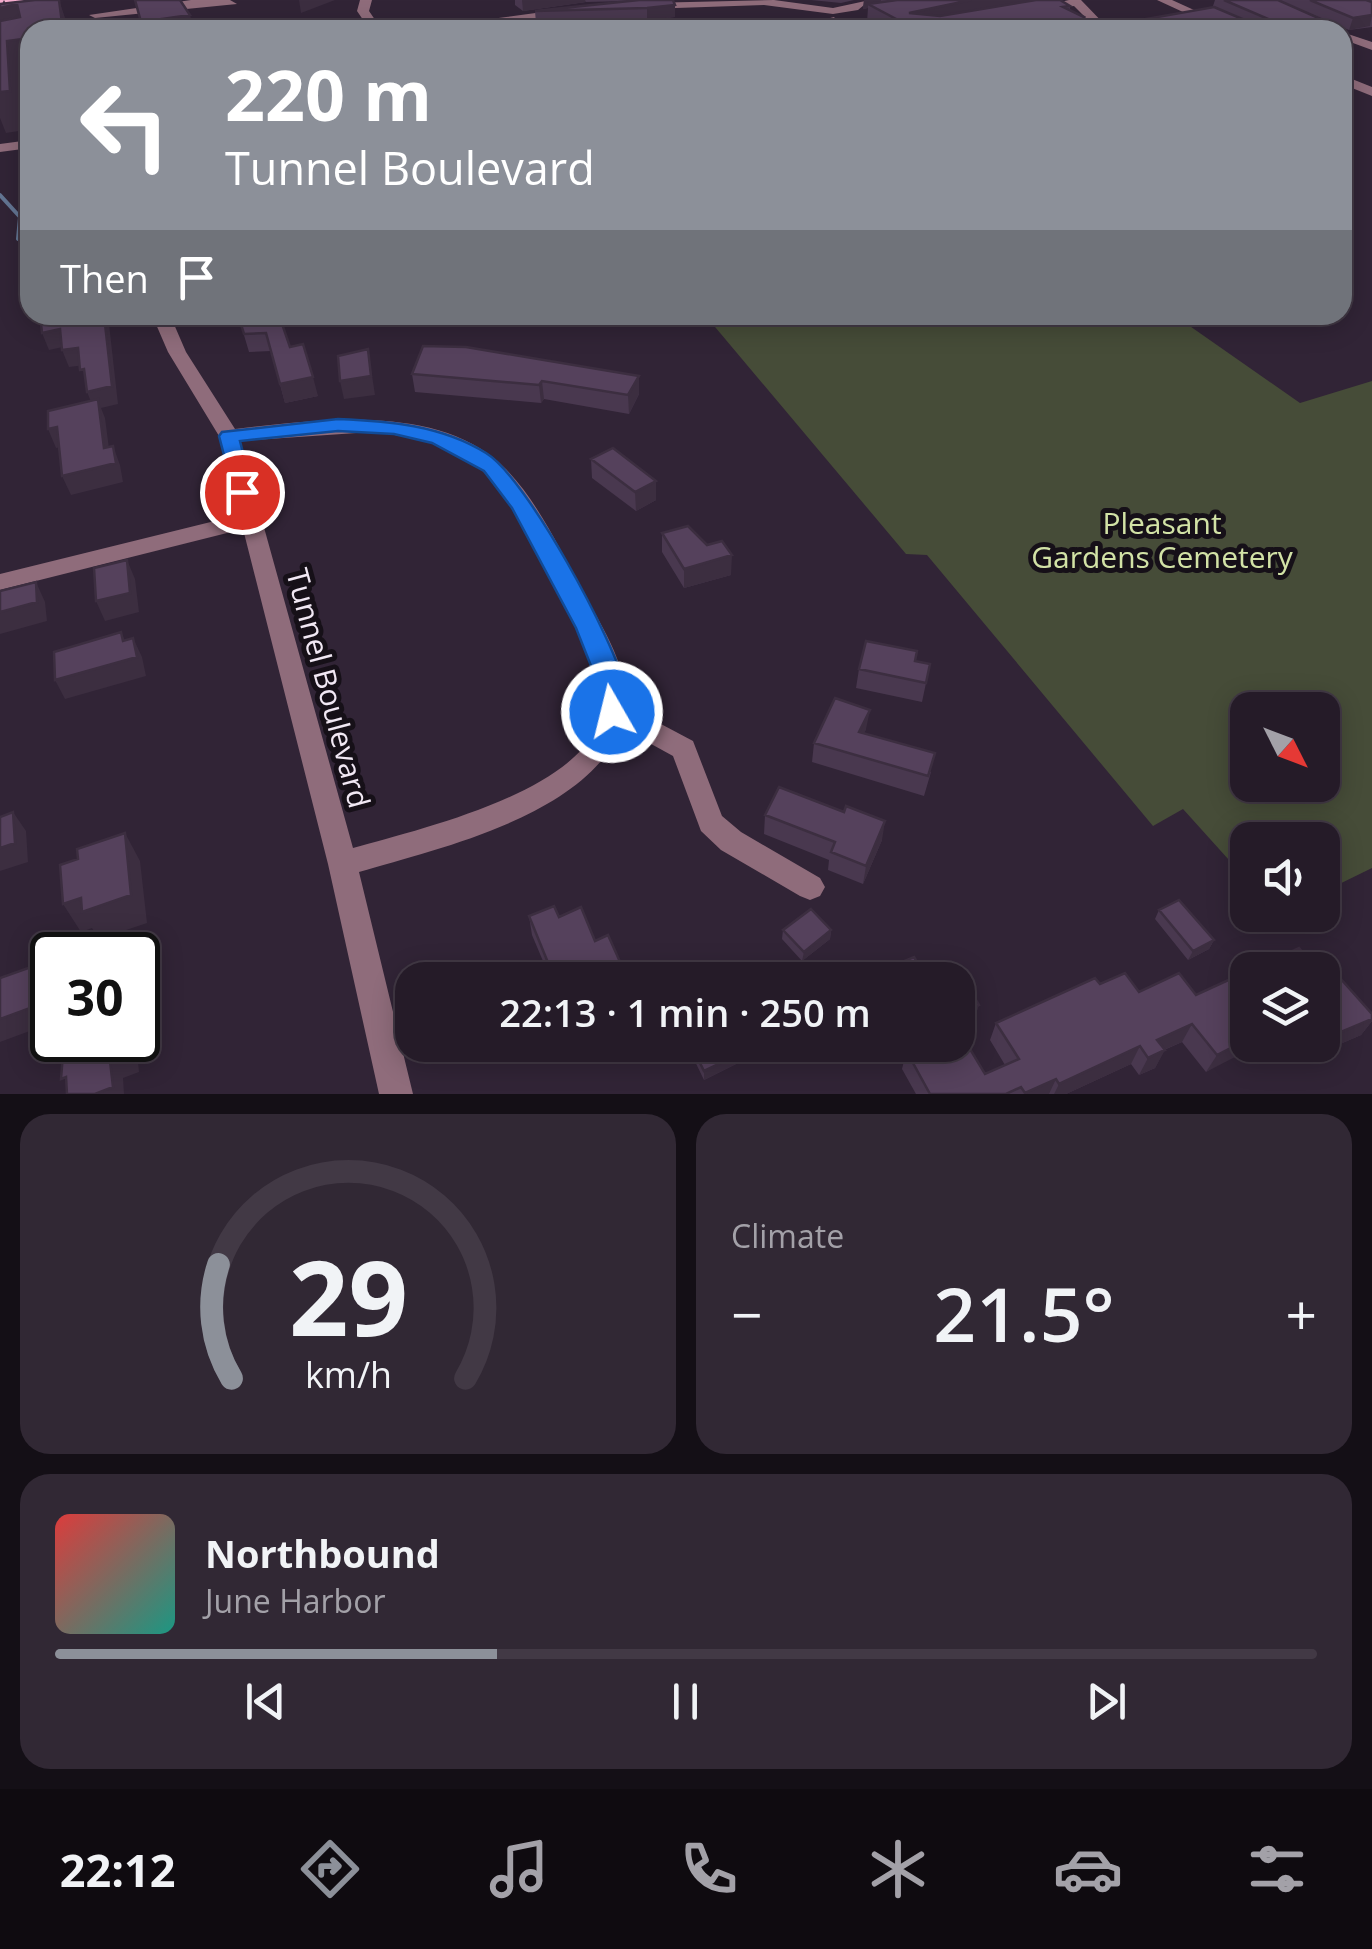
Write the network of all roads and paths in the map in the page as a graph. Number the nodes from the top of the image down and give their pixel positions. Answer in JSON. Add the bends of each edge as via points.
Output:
{"nodes":[{"id":1,"x":53,"y":0,"type":"edge"},
{"id":2,"x":96,"y":0,"type":"edge"},
{"id":3,"x":124,"y":0,"type":"edge"},
{"id":4,"x":864,"y":0,"type":"edge"},
{"id":5,"x":1162,"y":0,"type":"edge"},
{"id":6,"x":1191,"y":0,"type":"edge"},
{"id":7,"x":1261,"y":0,"type":"edge"},
{"id":8,"x":1076,"y":1,"type":"edge"},
{"id":9,"x":0,"y":2,"type":"edge"},
{"id":10,"x":194,"y":2,"type":"edge"},
{"id":11,"x":686,"y":2,"type":"edge"},
{"id":12,"x":231,"y":4,"type":"dead end"},
{"id":13,"x":1177,"y":6,"type":"junction"},
{"id":14,"x":625,"y":7,"type":"edge"},
{"id":15,"x":586,"y":10,"type":"edge"},
{"id":16,"x":1023,"y":11,"type":"edge"},
{"id":17,"x":118,"y":12,"type":"junction"},
{"id":18,"x":95,"y":15,"type":"junction"},
{"id":19,"x":862,"y":16,"type":"dead end"},
{"id":20,"x":97,"y":20,"type":"edge"},
{"id":21,"x":507,"y":20,"type":"edge"},
{"id":22,"x":842,"y":20,"type":"edge"},
{"id":23,"x":1094,"y":20,"type":"edge"},
{"id":24,"x":1209,"y":20,"type":"edge"},
{"id":25,"x":1308,"y":20,"type":"edge"},
{"id":26,"x":17,"y":80,"type":"dead end"},
{"id":27,"x":20,"y":80,"type":"edge"},
{"id":28,"x":165,"y":325,"type":"edge"},
{"id":29,"x":229,"y":436,"type":"junction"},
{"id":30,"x":249,"y":520,"type":"junction"},
{"id":31,"x":0,"y":582,"type":"edge"},
{"id":32,"x":612,"y":712,"type":"junction"},
{"id":33,"x":344,"y":864,"type":"junction"},
{"id":34,"x":810,"y":887,"type":"dead end"},
{"id":35,"x":396,"y":1094,"type":"edge"}],
"edges":[{"from":1,"to":9,"type":"main road"},
{"from":2,"to":18,"type":"street"},
{"from":3,"to":17,"type":"street"},
{"from":4,"to":11,"type":"street","via":[[833,11]]},
{"from":5,"to":13,"type":"street"},
{"from":6,"to":13,"type":"street"},
{"from":7,"to":25,"type":"street"},
{"from":8,"to":16,"type":"street"},
{"from":8,"to":23,"type":"street"},
{"from":10,"to":12,"type":"street"},
{"from":10,"to":17,"type":"street"},
{"from":11,"to":14,"type":"street"},
{"from":13,"to":24,"type":"street"},
{"from":15,"to":21,"type":"street"},
{"from":17,"to":18,"type":"street"},
{"from":18,"to":20,"type":"street"},
{"from":19,"to":22,"type":"street"},
{"from":26,"to":27,"type":"path"},
{"from":28,"to":29,"type":"street","name":"Tunnel Boulevard"},
{"from":29,"to":30,"type":"street","name":"Tunnel Boulevard"},
{"from":29,"to":32,"type":"street","via":[[338,425],[394,428],[458,446],[492,467],[521,506],[604,659],[614,691]]},
{"from":30,"to":31,"type":"street"},
{"from":30,"to":33,"type":"street","name":"Tunnel Boulevard"},
{"from":32,"to":33,"type":"street","via":[[612,726],[599,745],[556,784],[436,837]]},
{"from":32,"to":34,"type":"street","via":[[684,749],[711,822]]},
{"from":33,"to":35,"type":"street","name":"Tunnel Boulevard"}]}
